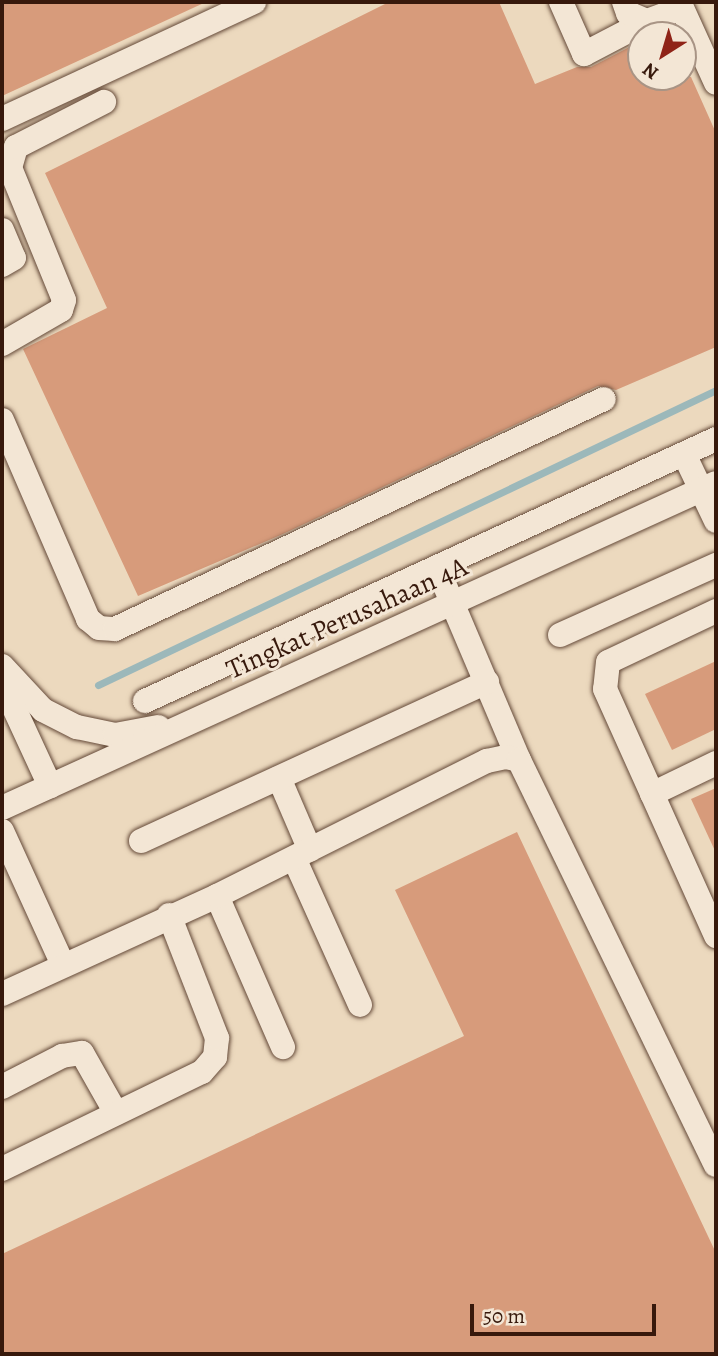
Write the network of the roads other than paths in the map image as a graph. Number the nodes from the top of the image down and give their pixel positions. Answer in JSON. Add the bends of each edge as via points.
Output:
{"nodes":[{"id":1,"x":254,"y":2,"type":"edge"},
{"id":2,"x":561,"y":2,"type":"edge"},
{"id":3,"x":624,"y":2,"type":"edge"},
{"id":4,"x":645,"y":21,"type":"edge"},
{"id":5,"x":650,"y":21,"type":"edge"},
{"id":6,"x":688,"y":21,"type":"edge"},
{"id":7,"x":627,"y":32,"type":"edge"},
{"id":8,"x":697,"y":41,"type":"edge"},
{"id":9,"x":716,"y":83,"type":"edge"},
{"id":10,"x":104,"y":102,"type":"dead end"},
{"id":11,"x":2,"y":119,"type":"edge"},
{"id":12,"x":2,"y":230,"type":"edge"},
{"id":13,"x":2,"y":265,"type":"edge"},
{"id":14,"x":2,"y":344,"type":"edge"},
{"id":15,"x":604,"y":400,"type":"dead end"},
{"id":16,"x":2,"y":420,"type":"edge"},
{"id":17,"x":716,"y":439,"type":"edge"},
{"id":18,"x":684,"y":454,"type":"junction"},
{"id":19,"x":709,"y":486,"type":"edge"},
{"id":20,"x":716,"y":522,"type":"edge"},
{"id":21,"x":716,"y":565,"type":"edge"},
{"id":22,"x":437,"y":566,"type":"junction"},
{"id":23,"x":454,"y":602,"type":"junction"},
{"id":24,"x":716,"y":611,"type":"edge"},
{"id":25,"x":560,"y":635,"type":"dead end"},
{"id":26,"x":252,"y":651,"type":"junction"},
{"id":27,"x":2,"y":666,"type":"edge"},
{"id":28,"x":2,"y":682,"type":"edge"},
{"id":29,"x":487,"y":682,"type":"junction"},
{"id":30,"x":267,"y":687,"type":"junction"},
{"id":31,"x":145,"y":701,"type":"dead end"},
{"id":32,"x":205,"y":715,"type":"junction"},
{"id":33,"x":519,"y":760,"type":"junction"},
{"id":34,"x":716,"y":763,"type":"edge"},
{"id":35,"x":279,"y":778,"type":"junction"},
{"id":36,"x":50,"y":786,"type":"junction"},
{"id":37,"x":652,"y":794,"type":"junction"},
{"id":38,"x":2,"y":808,"type":"edge"},
{"id":39,"x":2,"y":831,"type":"edge"},
{"id":40,"x":141,"y":841,"type":"dead end"},
{"id":41,"x":302,"y":854,"type":"junction"},
{"id":42,"x":217,"y":896,"type":"junction"},
{"id":43,"x":169,"y":915,"type":"junction"},
{"id":44,"x":716,"y":936,"type":"edge"},
{"id":45,"x":64,"y":965,"type":"junction"},
{"id":46,"x":2,"y":994,"type":"edge"},
{"id":47,"x":360,"y":1005,"type":"dead end"},
{"id":48,"x":283,"y":1046,"type":"dead end"},
{"id":49,"x":2,"y":1087,"type":"edge"},
{"id":50,"x":116,"y":1113,"type":"junction"},
{"id":51,"x":4,"y":1163,"type":"edge"},
{"id":52,"x":716,"y":1165,"type":"edge"}],
"edges":[{"from":1,"to":11,"type":"street"},
{"from":2,"to":7,"type":"street","via":[[584,54]]},
{"from":3,"to":4,"type":"street","via":[[628,13]]},
{"from":5,"to":6,"type":"street","via":[[682,8]]},
{"from":8,"to":9,"type":"street"},
{"from":10,"to":14,"type":"street","via":[[16,147],[10,168],[64,300],[61,310]]},
{"from":12,"to":13,"type":"street","via":[[15,258]]},
{"from":15,"to":16,"type":"street","via":[[115,629],[99,628],[88,619]]},
{"from":17,"to":18,"type":"street"},
{"from":18,"to":19,"type":"street"},
{"from":18,"to":22,"type":"street"},
{"from":19,"to":20,"type":"street"},
{"from":19,"to":23,"type":"street","name":"Tingkat Perusahaan 4A"},
{"from":21,"to":25,"type":"street"},
{"from":22,"to":23,"type":"street"},
{"from":22,"to":26,"type":"street"},
{"from":23,"to":29,"type":"street"},
{"from":23,"to":30,"type":"street","name":"Tingkat Perusahaan 4A"},
{"from":24,"to":37,"type":"street","via":[[608,662],[605,688]]},
{"from":26,"to":30,"type":"street"},
{"from":26,"to":31,"type":"street"},
{"from":27,"to":32,"type":"street","via":[[43,710],[76,727],[115,735]]},
{"from":28,"to":36,"type":"street"},
{"from":29,"to":33,"type":"street"},
{"from":29,"to":35,"type":"street"},
{"from":30,"to":32,"type":"street","name":"Tingkat Perusahaan 4A"},
{"from":32,"to":36,"type":"street","name":"Tingkat Perusahaan 4A"},
{"from":33,"to":41,"type":"street","via":[[487,761]]},
{"from":33,"to":52,"type":"street"},
{"from":34,"to":37,"type":"street"},
{"from":35,"to":40,"type":"street"},
{"from":35,"to":41,"type":"street"},
{"from":36,"to":38,"type":"street","name":"Tingkat Perusahaan 4A"},
{"from":37,"to":44,"type":"street"},
{"from":39,"to":45,"type":"street"},
{"from":41,"to":42,"type":"street"},
{"from":41,"to":47,"type":"street"},
{"from":42,"to":43,"type":"street"},
{"from":42,"to":48,"type":"street"},
{"from":43,"to":45,"type":"street"},
{"from":43,"to":50,"type":"street","via":[[217,1038],[215,1057],[202,1072]]},
{"from":45,"to":46,"type":"street"},
{"from":49,"to":50,"type":"street","via":[[62,1056],[82,1053]]},
{"from":50,"to":51,"type":"street"}]}
